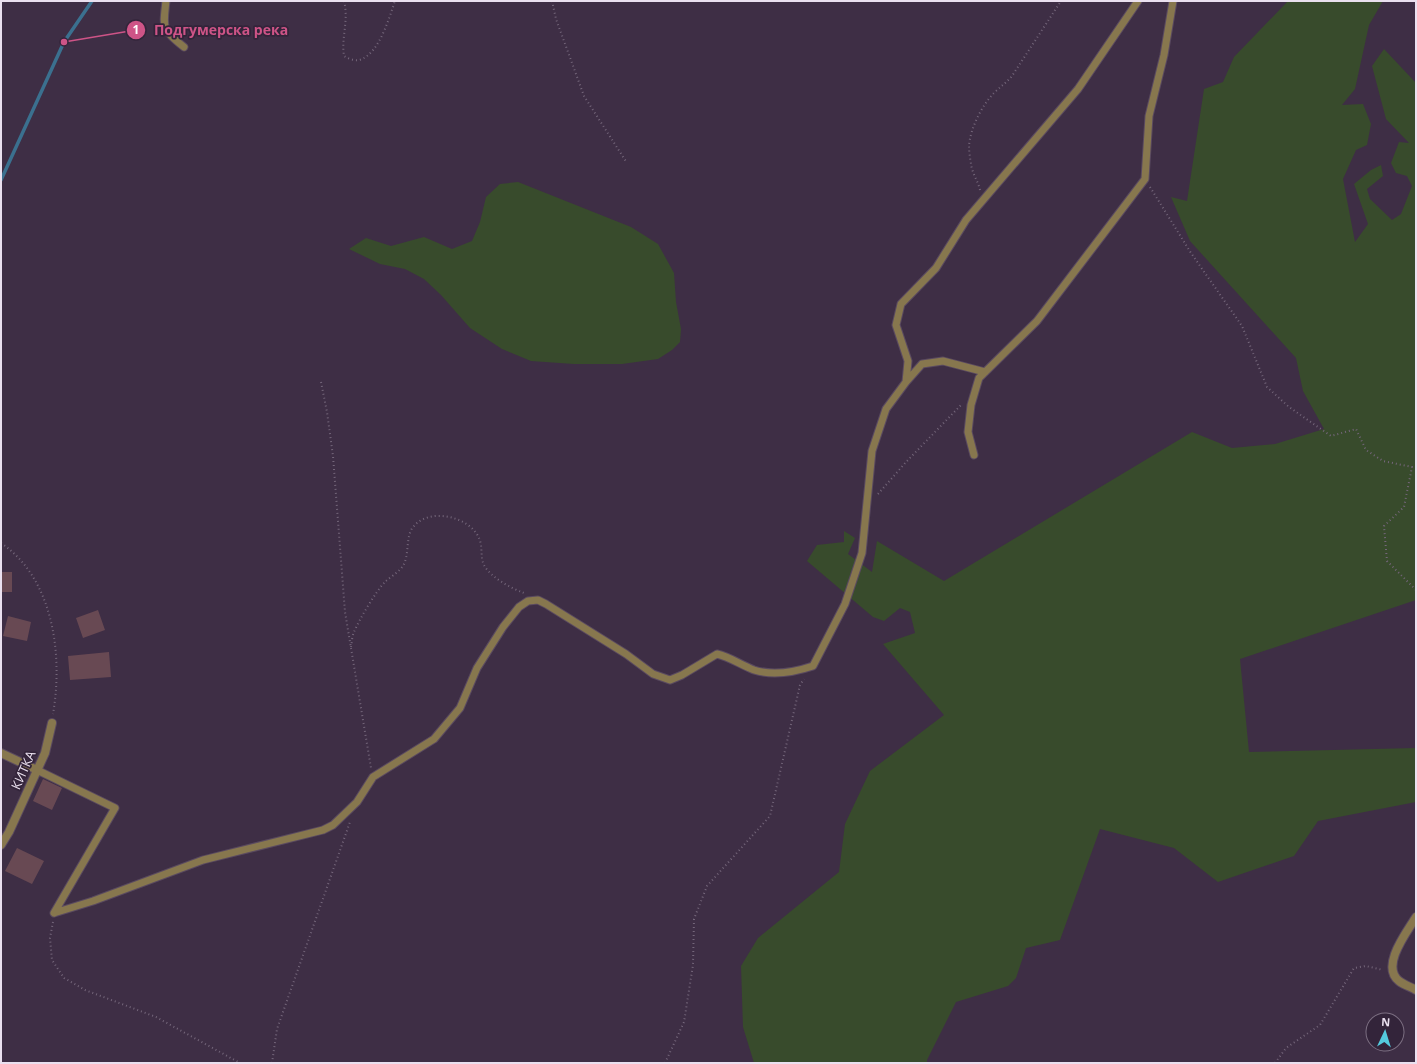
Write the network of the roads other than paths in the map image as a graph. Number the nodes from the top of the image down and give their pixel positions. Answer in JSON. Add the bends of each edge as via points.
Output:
{"nodes":[{"id":1,"x":166,"y":1,"type":"edge"},
{"id":2,"x":1138,"y":1,"type":"edge"},
{"id":3,"x":1172,"y":1,"type":"edge"},
{"id":4,"x":184,"y":46,"type":"dead end"},
{"id":5,"x":985,"y":372,"type":"junction"},
{"id":6,"x":906,"y":382,"type":"junction"},
{"id":7,"x":974,"y":455,"type":"dead end"},
{"id":8,"x":52,"y":723,"type":"road end"},
{"id":9,"x":1,"y":753,"type":"edge"},
{"id":10,"x":37,"y":770,"type":"junction"},
{"id":11,"x":1,"y":845,"type":"edge"},
{"id":12,"x":1416,"y":917,"type":"edge"},
{"id":13,"x":1416,"y":990,"type":"edge"}],
"edges":[{"from":1,"to":4,"type":"lane","via":[[164,25],[171,36]]},
{"from":2,"to":6,"type":"lane","via":[[1078,89],[966,220],[936,268],[901,304],[896,326],[908,360]]},
{"from":3,"to":5,"type":"lane","via":[[1164,55],[1149,116],[1145,179],[1037,321]]},
{"from":5,"to":6,"type":"lane","via":[[943,361],[922,364]]},
{"from":5,"to":7,"type":"lane","via":[[979,378],[968,432]]},
{"from":6,"to":10,"type":"lane","via":[[886,408],[872,451],[862,553],[845,604],[812,666],[796,672],[772,673],[755,670],[716,654],[670,680],[653,674],[626,654],[538,600],[528,600],[518,606],[503,627],[477,668],[460,708],[434,739],[373,777],[357,802],[334,825],[203,860],[54,913],[115,808]]},
{"from":8,"to":10,"type":"street","name":"КИТКА","via":[[45,753]]},
{"from":9,"to":10,"type":"street"},
{"from":10,"to":11,"type":"street","name":"КИТКА"},
{"from":12,"to":13,"type":"street","via":[[1393,957],[1392,972],[1398,981]]}]}
